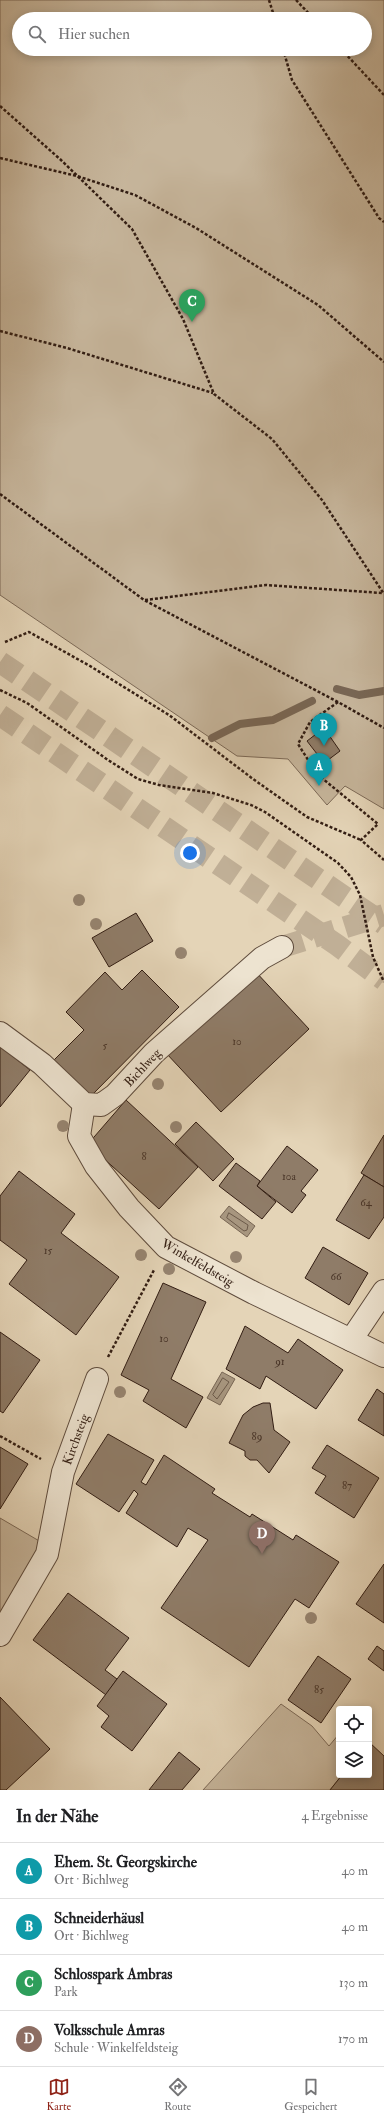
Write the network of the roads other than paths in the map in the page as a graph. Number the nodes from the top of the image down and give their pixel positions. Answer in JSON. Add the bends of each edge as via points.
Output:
{"nodes":[{"id":1,"x":282,"y":947,"type":"tunnel mouth"},
{"id":2,"x":0,"y":1033,"type":"edge"},
{"id":3,"x":84,"y":1104,"type":"junction"},
{"id":4,"x":384,"y":1291,"type":"edge"},
{"id":5,"x":351,"y":1340,"type":"junction"},
{"id":6,"x":384,"y":1356,"type":"edge"},
{"id":7,"x":97,"y":1379,"type":"road end"},
{"id":8,"x":0,"y":1635,"type":"edge"}],
"edges":[{"from":1,"to":3,"type":"street","name":"Bichlweg","via":[[262,958],[154,1053],[115,1095],[101,1105]]},
{"from":2,"to":3,"type":"street","via":[[42,1064]]},
{"from":3,"to":5,"type":"street","name":"Winkelfeldsteig","via":[[79,1136],[96,1166],[129,1208],[166,1247]]},
{"from":4,"to":5,"type":"street"},
{"from":5,"to":6,"type":"street","name":"Winkelfeldsteig"},
{"from":7,"to":8,"type":"street","name":"Kirchsteig","via":[[63,1472],[47,1554]]}]}
